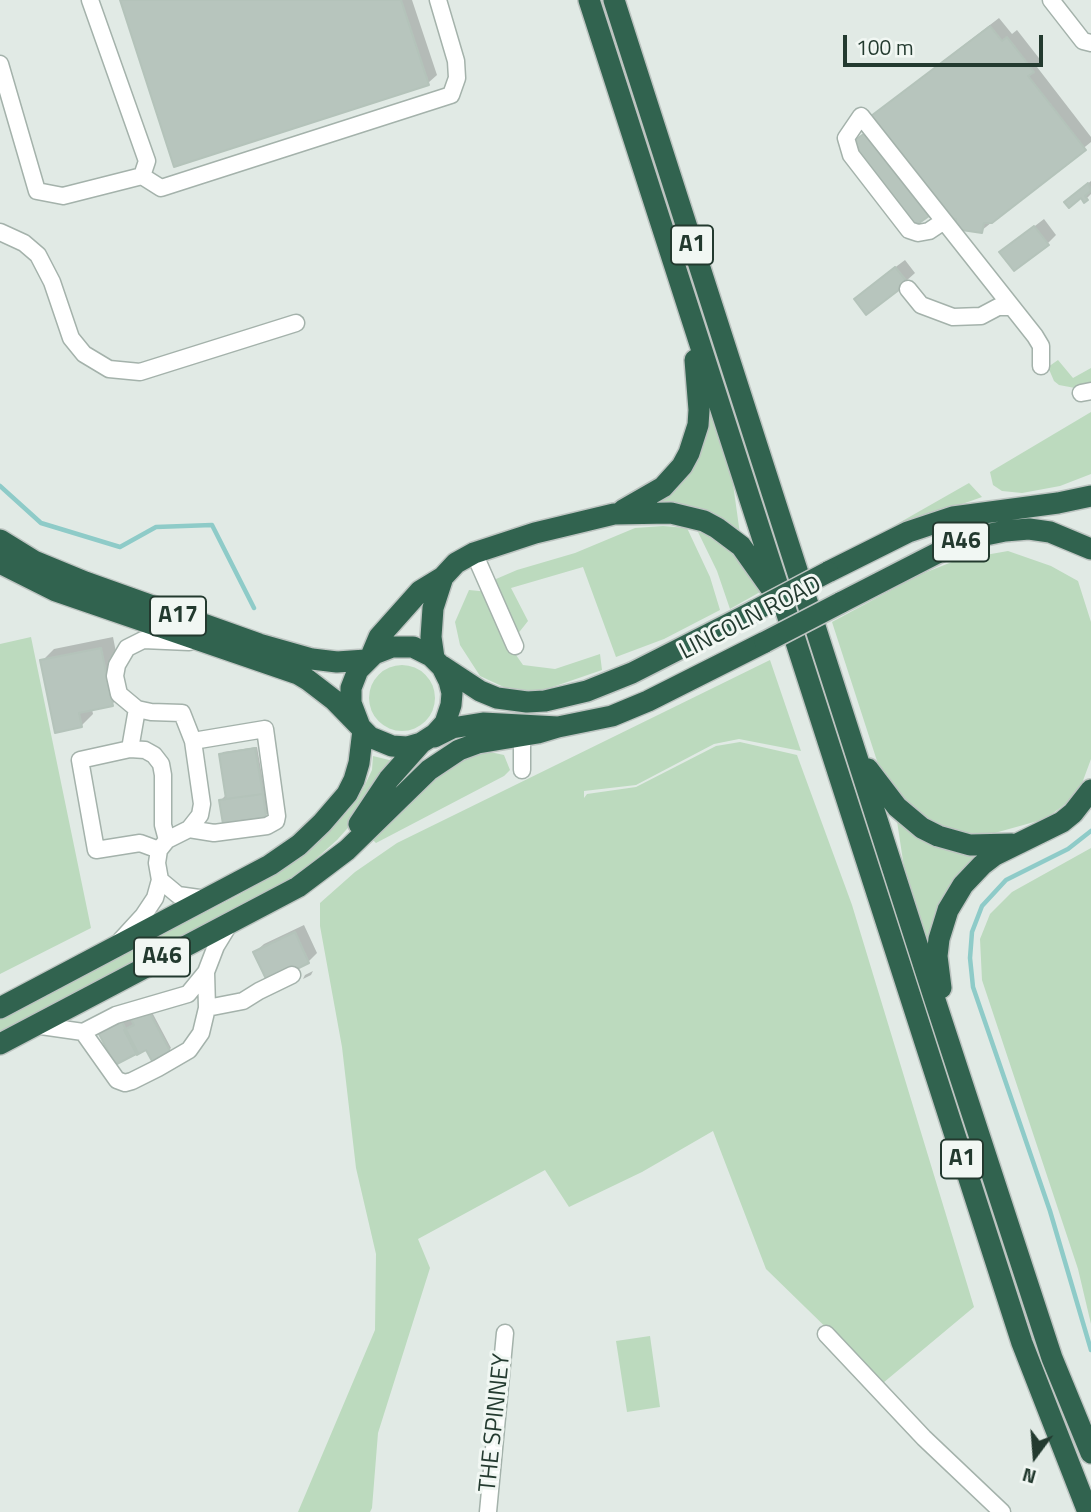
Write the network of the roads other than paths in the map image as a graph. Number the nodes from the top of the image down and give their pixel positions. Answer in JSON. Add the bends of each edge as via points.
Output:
{"nodes":[{"id":1,"x":90,"y":0,"type":"edge"},
{"id":2,"x":438,"y":0,"type":"edge"},
{"id":3,"x":589,"y":0,"type":"edge"},
{"id":4,"x":614,"y":0,"type":"edge"},
{"id":5,"x":1051,"y":0,"type":"edge"},
{"id":6,"x":1091,"y":43,"type":"edge"},
{"id":7,"x":0,"y":64,"type":"edge"},
{"id":8,"x":142,"y":176,"type":"junction"},
{"id":9,"x":944,"y":221,"type":"junction"},
{"id":10,"x":0,"y":232,"type":"edge"},
{"id":11,"x":908,"y":289,"type":"dead end"},
{"id":12,"x":1011,"y":307,"type":"junction"},
{"id":13,"x":691,"y":316,"type":"junction"},
{"id":14,"x":296,"y":323,"type":"dead end"},
{"id":15,"x":1041,"y":366,"type":"dead end"},
{"id":16,"x":1091,"y":496,"type":"edge"},
{"id":17,"x":614,"y":514,"type":"junction"},
{"id":18,"x":0,"y":540,"type":"edge"},
{"id":19,"x":1091,"y":549,"type":"edge"},
{"id":20,"x":474,"y":553,"type":"junction"},
{"id":21,"x":0,"y":563,"type":"edge"},
{"id":22,"x":443,"y":577,"type":"junction"},
{"id":23,"x":785,"y":609,"type":"junction"},
{"id":24,"x":209,"y":643,"type":"junction"},
{"id":25,"x":515,"y":646,"type":"dead end"},
{"id":26,"x":369,"y":658,"type":"junction"},
{"id":27,"x":437,"y":661,"type":"junction"},
{"id":28,"x":137,"y":709,"type":"junction"},
{"id":29,"x":361,"y":727,"type":"junction"},
{"id":30,"x":558,"y":727,"type":"junction"},
{"id":31,"x":522,"y":735,"type":"junction"},
{"id":32,"x":193,"y":740,"type":"junction"},
{"id":33,"x":425,"y":742,"type":"junction"},
{"id":34,"x":130,"y":749,"type":"junction"},
{"id":35,"x":855,"y":750,"type":"junction"},
{"id":36,"x":522,"y":770,"type":"dead end"},
{"id":37,"x":1091,"y":790,"type":"edge"},
{"id":38,"x":188,"y":829,"type":"junction"},
{"id":39,"x":1016,"y":844,"type":"junction"},
{"id":40,"x":163,"y":845,"type":"junction"},
{"id":41,"x":323,"y":869,"type":"junction"},
{"id":42,"x":160,"y":880,"type":"junction"},
{"id":43,"x":206,"y":899,"type":"junction"},
{"id":44,"x":232,"y":921,"type":"junction"},
{"id":45,"x":112,"y":949,"type":"junction"},
{"id":46,"x":206,"y":972,"type":"junction"},
{"id":47,"x":292,"y":975,"type":"dead end"},
{"id":48,"x":0,"y":1008,"type":"edge"},
{"id":49,"x":207,"y":1008,"type":"junction"},
{"id":50,"x":34,"y":1025,"type":"junction"},
{"id":51,"x":83,"y":1032,"type":"junction"},
{"id":52,"x":0,"y":1044,"type":"edge"},
{"id":53,"x":950,"y":1048,"type":"junction"},
{"id":54,"x":505,"y":1334,"type":"dead end"},
{"id":55,"x":826,"y":1334,"type":"dead end"},
{"id":56,"x":1091,"y":1453,"type":"edge"},
{"id":57,"x":488,"y":1512,"type":"edge"},
{"id":58,"x":1002,"y":1512,"type":"edge"},
{"id":59,"x":1088,"y":1512,"type":"edge"}],
"edges":[{"from":1,"to":8,"type":"street","via":[[147,161]]},
{"from":2,"to":8,"type":"street","via":[[456,61],[451,95],[161,188]]},
{"from":3,"to":13,"type":"highway","number":"A1"},
{"from":4,"to":35,"type":"highway","number":"A1"},
{"from":5,"to":6,"type":"street","via":[[1083,41]]},
{"from":7,"to":8,"type":"street","via":[[37,191],[63,196]]},
{"from":9,"to":9,"type":"street","via":[[927,200],[861,116],[846,138],[851,155],[909,230],[929,231]]},
{"from":9,"to":12,"type":"street"},
{"from":10,"to":14,"type":"street","via":[[37,255],[52,282],[71,338],[83,354],[109,369],[139,372]]},
{"from":11,"to":12,"type":"street","via":[[921,305],[953,317],[981,316],[998,307]]},
{"from":12,"to":15,"type":"street","via":[[1041,346]]},
{"from":13,"to":17,"type":"highway","via":[[699,410],[694,440],[682,466],[663,487]]},
{"from":13,"to":23,"type":"highway","number":"A1"},
{"from":16,"to":27,"type":"highway","name":"LINCOLN ROAD","number":"A46","bridge":true,"via":[[977,512],[908,532],[632,673],[587,691],[545,701],[497,698]]},
{"from":17,"to":20,"type":"highway"},
{"from":17,"to":23,"type":"highway","via":[[671,513],[718,528],[741,546]]},
{"from":18,"to":26,"type":"highway","number":"A17","via":[[75,578],[259,644],[312,659]]},
{"from":19,"to":30,"type":"highway","name":"LINCOLN ROAD","number":"A46","bridge":true,"via":[[1050,532],[1029,529],[971,538],[626,712]]},
{"from":20,"to":22,"type":"highway"},
{"from":20,"to":25,"type":"street"},
{"from":21,"to":24,"type":"highway","number":"A17","via":[[56,590]]},
{"from":22,"to":26,"type":"highway","via":[[419,591],[379,637]]},
{"from":22,"to":27,"type":"highway","via":[[433,608],[431,637]]},
{"from":23,"to":59,"type":"highway","number":"A1","via":[[1022,1343]]},
{"from":24,"to":28,"type":"street","via":[[143,640],[116,649],[119,694]]},
{"from":24,"to":29,"type":"highway","number":"A17","via":[[309,680]]},
{"from":26,"to":27,"type":"highway","via":[[404,646]]},
{"from":26,"to":29,"type":"highway","via":[[351,688],[351,703]]},
{"from":27,"to":33,"type":"highway","via":[[450,684],[451,705],[445,723]]},
{"from":28,"to":32,"type":"street","via":[[182,713]]},
{"from":28,"to":34,"type":"street"},
{"from":29,"to":33,"type":"highway","via":[[388,745]]},
{"from":29,"to":43,"type":"highway","number":"A46","via":[[354,779],[322,823],[270,865]]},
{"from":30,"to":31,"type":"highway","number":"A46"},
{"from":30,"to":33,"type":"highway","name":"LINCOLN ROAD","number":"A46","via":[[483,723],[452,728]]},
{"from":31,"to":36,"type":"street"},
{"from":31,"to":41,"type":"highway","number":"A46","via":[[478,743],[443,759]]},
{"from":32,"to":38,"type":"street","via":[[202,804],[200,815]]},
{"from":32,"to":38,"type":"street","via":[[265,729],[277,816],[267,826],[214,833]]},
{"from":33,"to":41,"type":"highway","number":"A46","via":[[389,779]]},
{"from":34,"to":40,"type":"street","via":[[145,750],[161,764]]},
{"from":34,"to":40,"type":"street","via":[[80,760],[96,850],[140,843]]},
{"from":35,"to":39,"type":"highway","via":[[897,807],[922,828],[970,845]]},
{"from":35,"to":53,"type":"highway","number":"A1"},
{"from":37,"to":39,"type":"highway","via":[[1062,822]]},
{"from":38,"to":40,"type":"street"},
{"from":39,"to":53,"type":"highway","via":[[973,874],[955,896],[943,924],[937,956]]},
{"from":40,"to":42,"type":"street","via":[[157,863]]},
{"from":41,"to":44,"type":"highway","number":"A46"},
{"from":42,"to":43,"type":"street","via":[[178,895]]},
{"from":42,"to":45,"type":"street","via":[[143,916]]},
{"from":43,"to":45,"type":"highway","number":"A46"},
{"from":44,"to":46,"type":"street"},
{"from":44,"to":50,"type":"highway","number":"A46"},
{"from":45,"to":48,"type":"highway","number":"A46"},
{"from":46,"to":49,"type":"street"},
{"from":46,"to":51,"type":"street","via":[[188,994],[116,1016]]},
{"from":47,"to":49,"type":"street","via":[[243,1001]]},
{"from":49,"to":51,"type":"street","via":[[201,1033],[189,1050],[125,1083],[117,1080]]},
{"from":50,"to":51,"type":"street"},
{"from":50,"to":52,"type":"highway","number":"A46"},
{"from":53,"to":56,"type":"highway","number":"A1","via":[[1052,1358]]},
{"from":54,"to":57,"type":"street","name":"THE SPINNEY"},
{"from":55,"to":58,"type":"street"}]}
